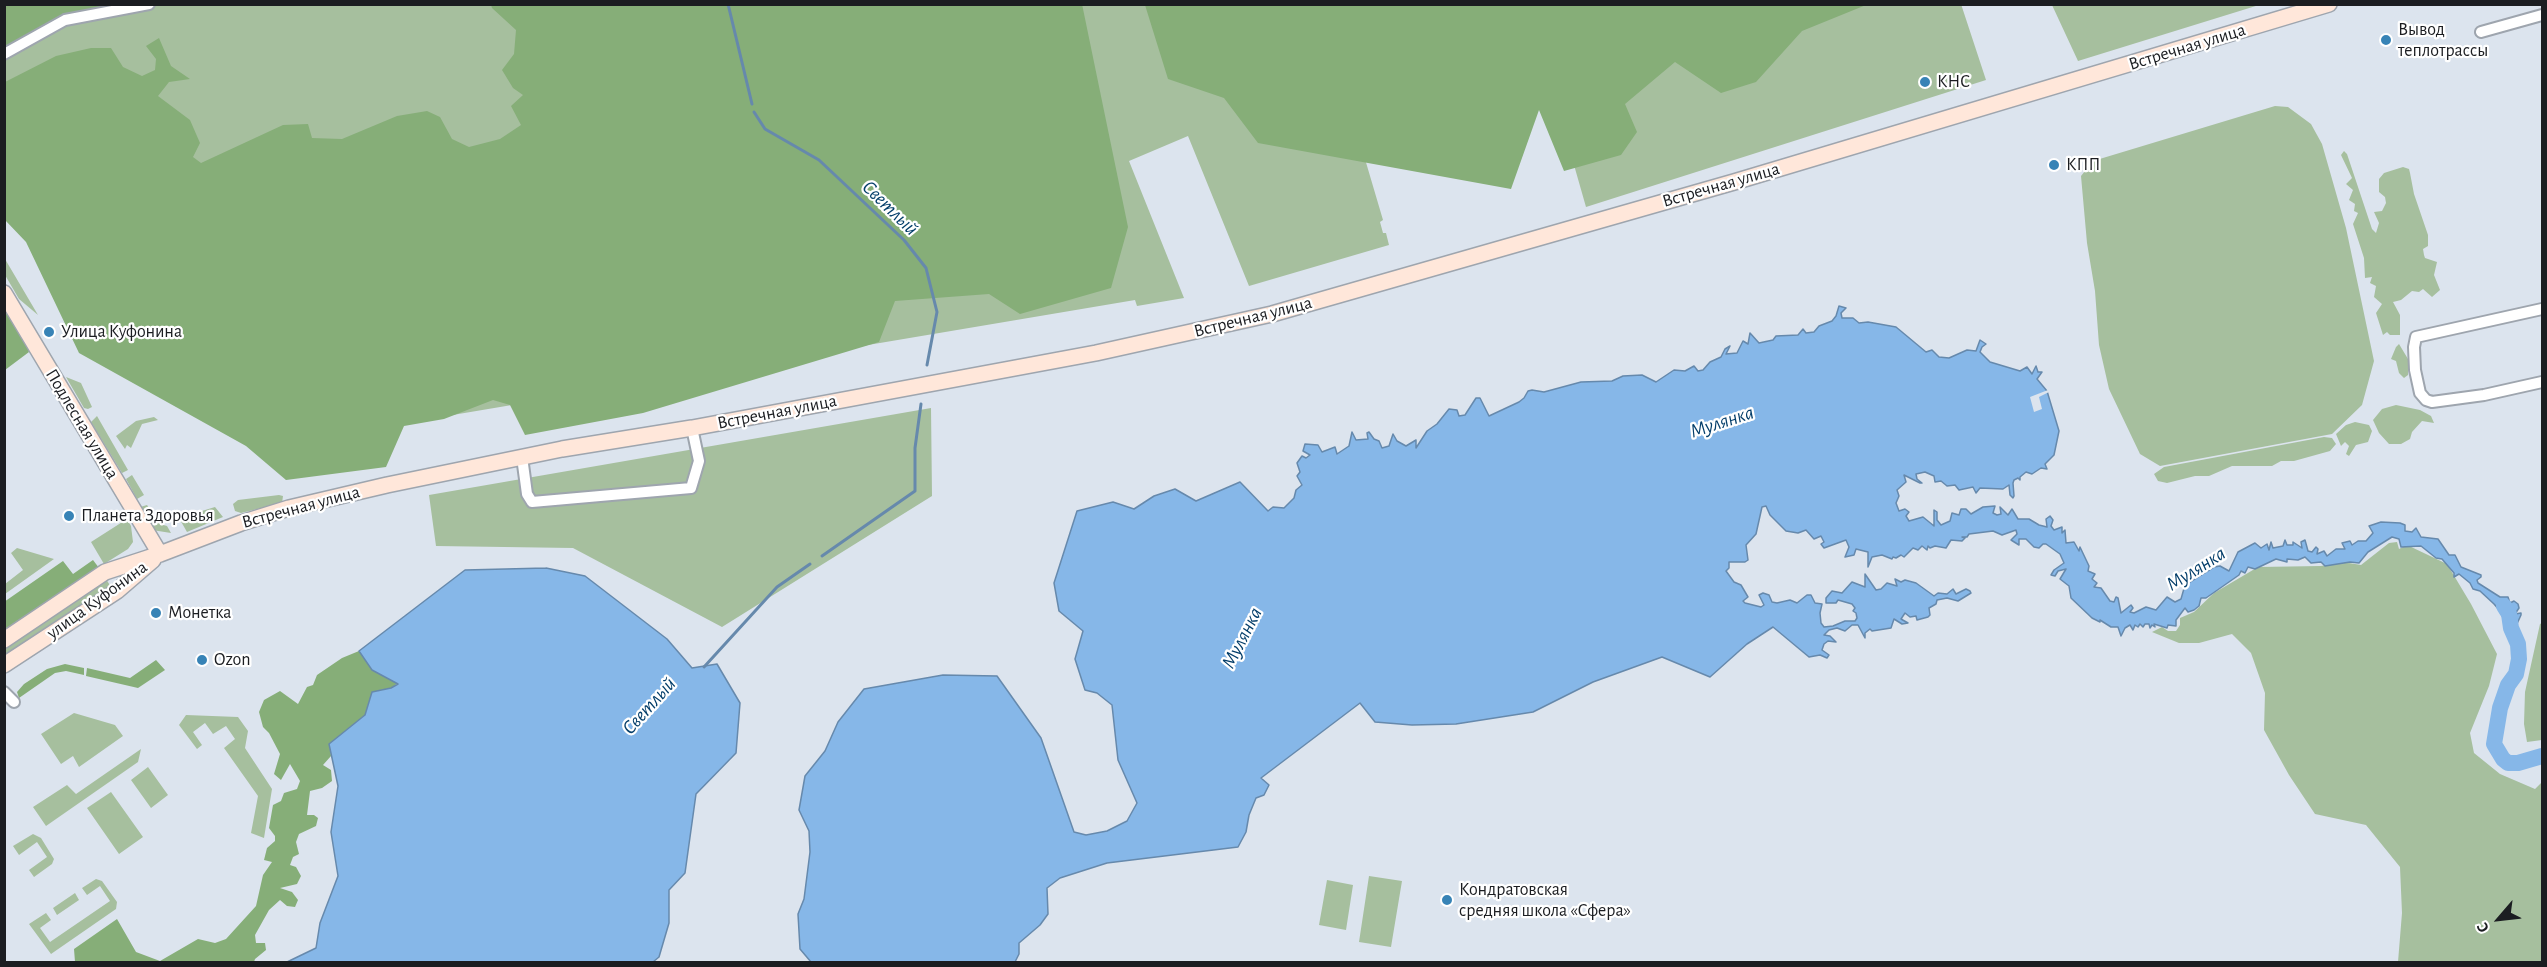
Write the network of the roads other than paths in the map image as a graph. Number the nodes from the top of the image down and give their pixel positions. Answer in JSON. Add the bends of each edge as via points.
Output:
{"nodes":[{"id":1,"x":149,"y":4,"type":"edge"},
{"id":2,"x":2329,"y":4,"type":"edge"},
{"id":3,"x":2542,"y":15,"type":"edge"},
{"id":4,"x":2481,"y":32,"type":"dead end"},
{"id":5,"x":4,"y":54,"type":"edge"},
{"id":6,"x":4,"y":293,"type":"edge"},
{"id":7,"x":2542,"y":309,"type":"edge"},
{"id":8,"x":2542,"y":382,"type":"edge"},
{"id":9,"x":692,"y":428,"type":"junction"},
{"id":10,"x":522,"y":457,"type":"junction"},
{"id":11,"x":160,"y":554,"type":"junction"},
{"id":12,"x":4,"y":640,"type":"edge"},
{"id":13,"x":4,"y":665,"type":"edge"},
{"id":14,"x":4,"y":692,"type":"edge"},
{"id":15,"x":14,"y":702,"type":"dead end"}],
"edges":[{"from":1,"to":5,"type":"street","via":[[65,21]]},
{"from":2,"to":9,"type":"main road","name":"Встречная улица","via":[[1745,179],[1272,314],[1096,353]]},
{"from":3,"to":4,"type":"street"},
{"from":6,"to":11,"type":"main road","name":"Подлесная улица"},
{"from":7,"to":8,"type":"street","via":[[2416,337],[2414,347],[2421,393],[2432,402]]},
{"from":9,"to":10,"type":"main road","name":"Встречная улица"},
{"from":9,"to":10,"type":"street","via":[[699,461],[691,488],[532,502],[527,494]]},
{"from":10,"to":11,"type":"main road","name":"Встречная улица","via":[[289,508]]},
{"from":11,"to":12,"type":"main road","name":"улица Куфонина","via":[[105,572]]},
{"from":11,"to":13,"type":"main road","name":"улица Куфонина","via":[[117,591]]},
{"from":14,"to":15,"type":"street"}]}
